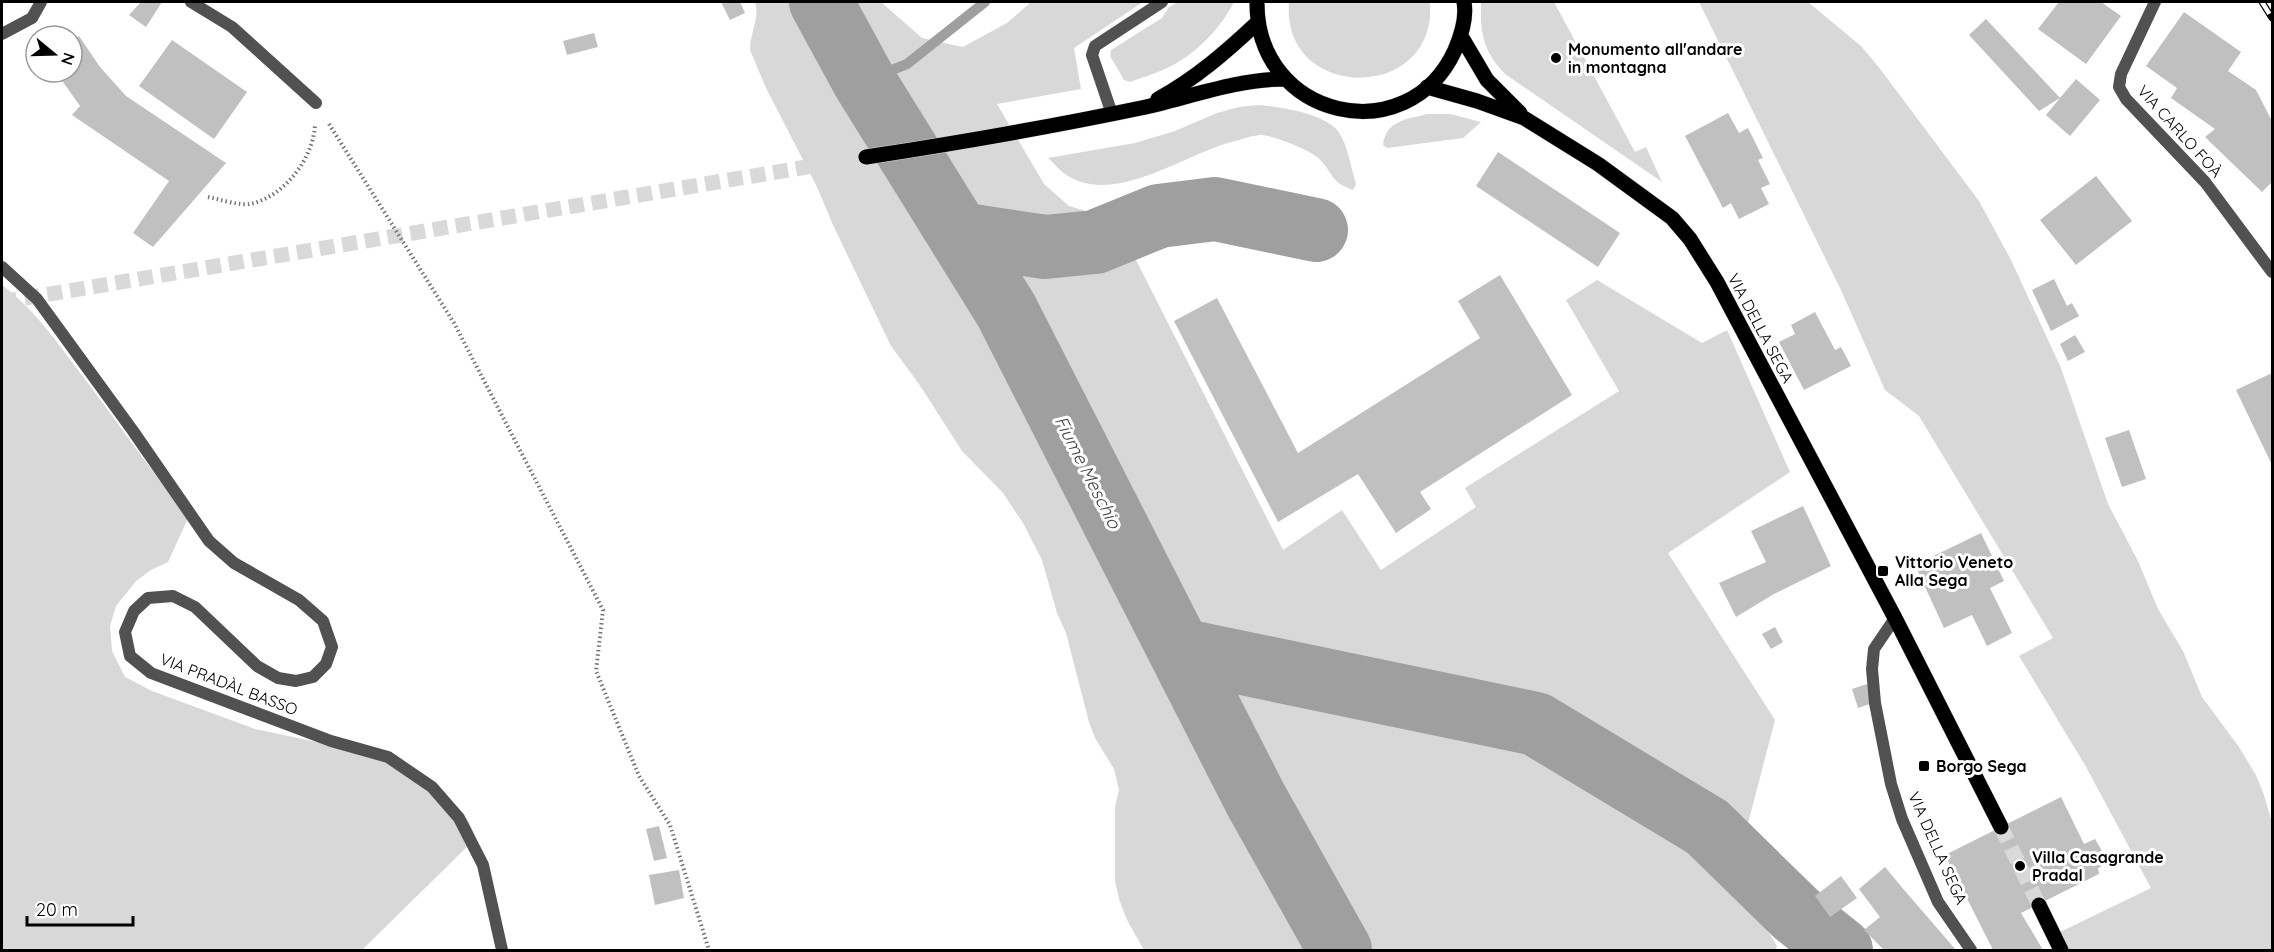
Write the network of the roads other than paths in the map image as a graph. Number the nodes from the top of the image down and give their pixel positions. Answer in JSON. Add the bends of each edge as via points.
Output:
{"nodes":[{"id":1,"x":41,"y":2,"type":"edge"},
{"id":2,"x":191,"y":2,"type":"edge"},
{"id":3,"x":1162,"y":2,"type":"edge"},
{"id":4,"x":1257,"y":2,"type":"edge"},
{"id":5,"x":1464,"y":2,"type":"edge"},
{"id":6,"x":2155,"y":2,"type":"edge"},
{"id":7,"x":1257,"y":22,"type":"junction"},
{"id":8,"x":2,"y":34,"type":"edge"},
{"id":9,"x":1461,"y":36,"type":"junction"},
{"id":10,"x":1284,"y":79,"type":"junction"},
{"id":11,"x":1427,"y":87,"type":"junction"},
{"id":12,"x":316,"y":103,"type":"road end"},
{"id":13,"x":1142,"y":108,"type":"junction"},
{"id":14,"x":1112,"y":114,"type":"junction"},
{"id":15,"x":1524,"y":118,"type":"junction"},
{"id":16,"x":866,"y":157,"type":"tunnel mouth"},
{"id":17,"x":2,"y":267,"type":"edge"},
{"id":18,"x":2272,"y":272,"type":"edge"},
{"id":19,"x":1895,"y":618,"type":"junction"},
{"id":20,"x":2001,"y":827,"type":"tunnel mouth"},
{"id":21,"x":2039,"y":905,"type":"tunnel mouth"},
{"id":22,"x":502,"y":951,"type":"edge"},
{"id":23,"x":1971,"y":951,"type":"edge"},
{"id":24,"x":2061,"y":951,"type":"edge"}],
"edges":[{"from":1,"to":8,"type":"street","via":[[32,18]]},
{"from":2,"to":12,"type":"street","via":[[232,27]]},
{"from":3,"to":14,"type":"street","via":[[1095,46],[1092,55]]},
{"from":4,"to":7,"type":"main road"},
{"from":5,"to":9,"type":"main road"},
{"from":6,"to":18,"type":"street","name":"VIA CARLO FOÀ","via":[[2121,74],[2120,87],[2126,99],[2205,182]]},
{"from":7,"to":10,"type":"main road","via":[[1266,53]]},
{"from":7,"to":13,"type":"main road","via":[[1185,84]]},
{"from":9,"to":11,"type":"main road","via":[[1448,64]]},
{"from":9,"to":15,"type":"main road","name":"VIA DELLA SEGA","via":[[1487,80]]},
{"from":10,"to":11,"type":"main road","via":[[1309,98],[1338,109],[1370,111],[1400,103]]},
{"from":10,"to":13,"type":"main road","via":[[1222,87]]},
{"from":11,"to":15,"type":"main road","name":"VIA DELLA SEGA"},
{"from":13,"to":14,"type":"main road"},
{"from":14,"to":16,"type":"main road"},
{"from":15,"to":19,"type":"main road","name":"VIA DELLA SEGA","via":[[1645,196],[1690,239],[1717,282]]},
{"from":17,"to":22,"type":"street","name":"VIA PRADÀL BASSO","via":[[37,300],[209,541],[234,563],[299,600],[323,621],[332,647],[327,664],[313,677],[296,681],[278,678],[257,666],[195,607],[172,596],[148,598],[134,611],[125,632],[130,656],[151,673],[331,741],[388,757],[432,787],[459,818],[483,865]]},
{"from":19,"to":20,"type":"main road","name":"VIA DELLA SEGA"},
{"from":19,"to":23,"type":"street","name":"VIA DELLA SEGA","via":[[1874,649],[1872,669],[1891,784],[1938,902]]},
{"from":21,"to":24,"type":"main road"}]}
